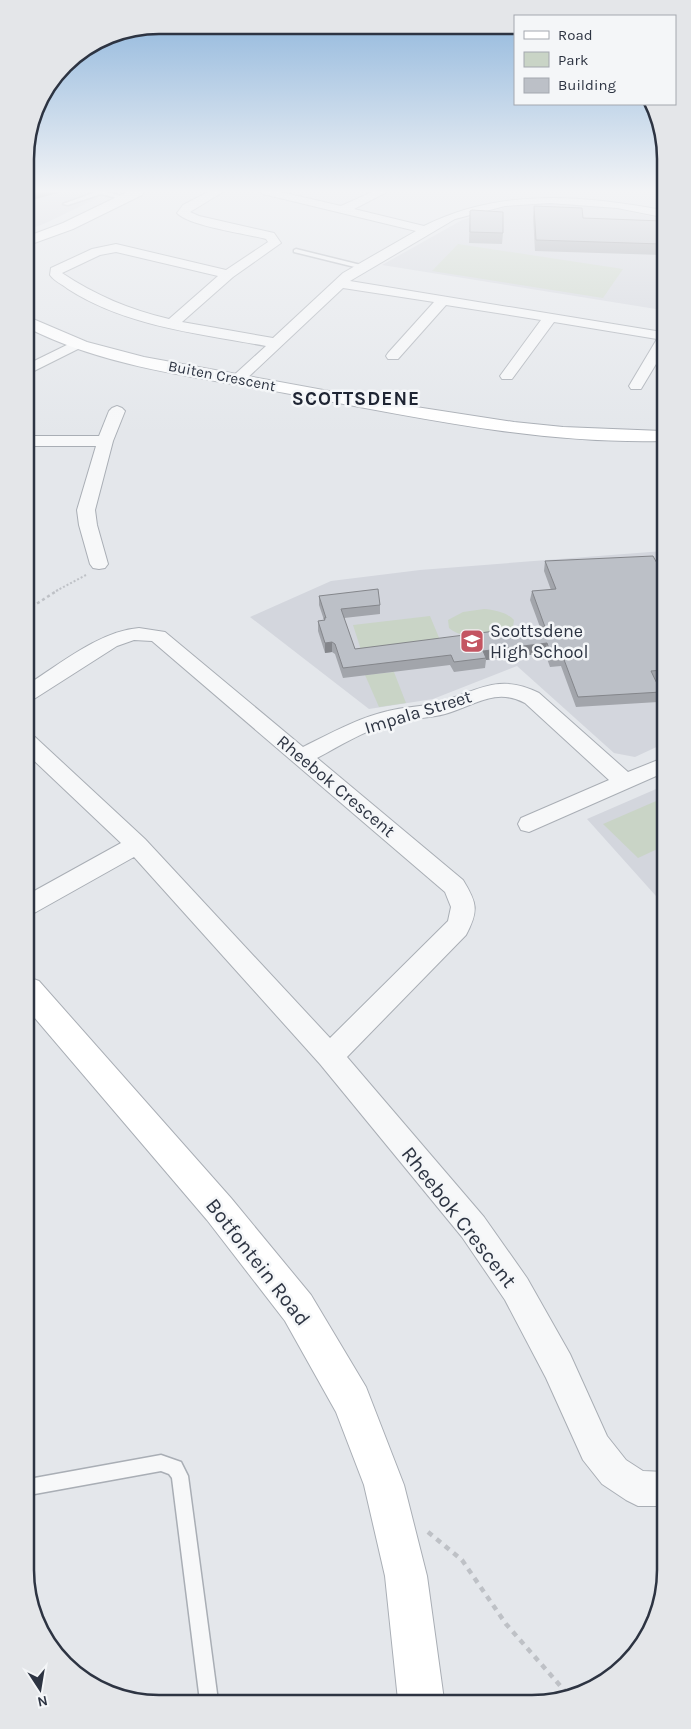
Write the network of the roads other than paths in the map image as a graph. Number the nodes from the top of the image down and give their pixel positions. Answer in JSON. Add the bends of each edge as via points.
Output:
{"nodes":[{"id":1,"x":56,"y":273,"type":"edge"},
{"id":2,"x":222,"y":273,"type":"edge"},
{"id":3,"x":354,"y":273,"type":"edge"},
{"id":4,"x":228,"y":274,"type":"joint"},
{"id":5,"x":339,"y":283,"type":"junction"},
{"id":6,"x":443,"y":300,"type":"junction"},
{"id":7,"x":550,"y":318,"type":"junction"},
{"id":8,"x":172,"y":323,"type":"junction"},
{"id":9,"x":34,"y":325,"type":"edge"},
{"id":10,"x":657,"y":335,"type":"edge"},
{"id":11,"x":275,"y":343,"type":"junction"},
{"id":12,"x":77,"y":344,"type":"junction"},
{"id":13,"x":657,"y":350,"type":"edge"},
{"id":14,"x":392,"y":356,"type":"dead end"},
{"id":15,"x":34,"y":367,"type":"edge"},
{"id":16,"x":507,"y":376,"type":"dead end"},
{"id":17,"x":238,"y":379,"type":"junction"},
{"id":18,"x":636,"y":386,"type":"dead end"},
{"id":19,"x":117,"y":411,"type":"dead end"},
{"id":20,"x":657,"y":436,"type":"edge"},
{"id":21,"x":104,"y":440,"type":"junction"},
{"id":22,"x":34,"y":441,"type":"edge"},
{"id":23,"x":100,"y":564,"type":"road end"},
{"id":24,"x":34,"y":690,"type":"edge"},
{"id":25,"x":34,"y":749,"type":"edge"},
{"id":26,"x":302,"y":757,"type":"junction"},
{"id":27,"x":657,"y":767,"type":"edge"},
{"id":28,"x":624,"y":781,"type":"junction"},
{"id":29,"x":529,"y":824,"type":"dead end"},
{"id":30,"x":137,"y":845,"type":"junction"},
{"id":31,"x":34,"y":903,"type":"edge"},
{"id":32,"x":34,"y":996,"type":"edge"},
{"id":33,"x":330,"y":1056,"type":"junction"},
{"id":34,"x":34,"y":1486,"type":"edge"},
{"id":35,"x":657,"y":1489,"type":"edge"},
{"id":36,"x":208,"y":1695,"type":"edge"},
{"id":37,"x":420,"y":1695,"type":"edge"}],
"edges":[{"from":1,"to":8,"type":"street","via":[[92,295],[137,314]]},
{"from":2,"to":4,"type":"street"},
{"from":3,"to":5,"type":"street"},
{"from":4,"to":8,"type":"street"},
{"from":5,"to":6,"type":"street"},
{"from":5,"to":11,"type":"street"},
{"from":6,"to":7,"type":"street"},
{"from":6,"to":14,"type":"street"},
{"from":7,"to":10,"type":"street"},
{"from":7,"to":16,"type":"street"},
{"from":8,"to":11,"type":"street"},
{"from":9,"to":12,"type":"street","name":"Buiten Crescent"},
{"from":11,"to":17,"type":"street"},
{"from":12,"to":15,"type":"street"},
{"from":12,"to":17,"type":"street","name":"Buiten Crescent"},
{"from":13,"to":18,"type":"street"},
{"from":17,"to":20,"type":"street","name":"Buiten Crescent","via":[[527,430],[573,435]]},
{"from":19,"to":21,"type":"street"},
{"from":21,"to":22,"type":"street"},
{"from":21,"to":23,"type":"street","via":[[86,510]]},
{"from":24,"to":26,"type":"street","name":"Rheebok Crescent","via":[[110,642],[124,636],[147,633],[158,636]]},
{"from":25,"to":30,"type":"street","name":"Rheebok Crescent"},
{"from":26,"to":28,"type":"street","name":"Impala Street","via":[[380,719],[436,710],[489,690],[509,688],[532,698]]},
{"from":26,"to":33,"type":"street","name":"Rheebok Crescent","via":[[454,886],[463,901],[465,914],[457,928]]},
{"from":27,"to":28,"type":"street"},
{"from":28,"to":29,"type":"street"},
{"from":30,"to":31,"type":"street"},
{"from":30,"to":33,"type":"street","name":"Rheebok Crescent"},
{"from":32,"to":37,"type":"street","name":"Botfontein Road","via":[[219,1210],[298,1308],[352,1401],[384,1485],[406,1576]]},
{"from":33,"to":35,"type":"street","name":"Rheebok Crescent","via":[[473,1227],[516,1288],[558,1366],[595,1448],[614,1472],[638,1488]]},
{"from":34,"to":36,"type":"lane","via":[[161,1462],[176,1468],[180,1476]]}]}
